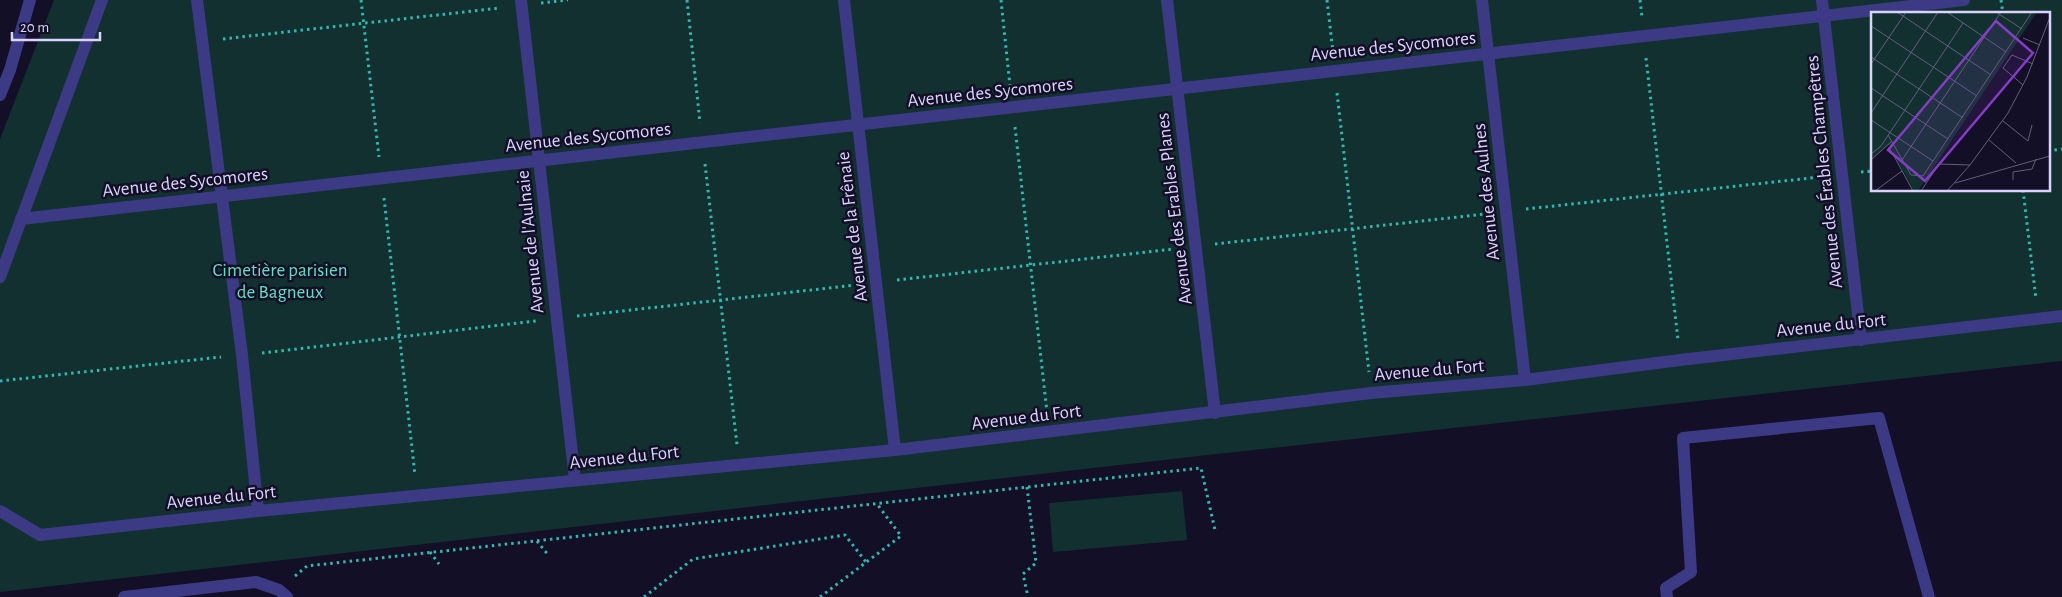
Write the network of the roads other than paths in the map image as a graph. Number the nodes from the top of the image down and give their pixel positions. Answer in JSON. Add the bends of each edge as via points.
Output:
{"nodes":[{"id":1,"x":30,"y":0,"type":"edge"},
{"id":2,"x":102,"y":0,"type":"edge"},
{"id":3,"x":197,"y":0,"type":"edge"},
{"id":4,"x":844,"y":0,"type":"edge"},
{"id":5,"x":1167,"y":0,"type":"edge"},
{"id":6,"x":1482,"y":0,"type":"edge"},
{"id":7,"x":1822,"y":0,"type":"edge"},
{"id":8,"x":1964,"y":0,"type":"edge"},
{"id":9,"x":521,"y":3,"type":"edge"},
{"id":10,"x":1824,"y":16,"type":"junction"},
{"id":11,"x":1488,"y":53,"type":"junction"},
{"id":12,"x":1178,"y":88,"type":"junction"},
{"id":13,"x":0,"y":95,"type":"edge"},
{"id":14,"x":858,"y":124,"type":"junction"},
{"id":15,"x":539,"y":160,"type":"junction"},
{"id":16,"x":220,"y":196,"type":"junction"},
{"id":17,"x":21,"y":219,"type":"junction"},
{"id":18,"x":0,"y":277,"type":"edge"},
{"id":19,"x":2062,"y":316,"type":"edge"},
{"id":20,"x":1861,"y":340,"type":"junction"},
{"id":21,"x":1525,"y":380,"type":"junction"},
{"id":22,"x":1215,"y":413,"type":"junction"},
{"id":23,"x":895,"y":450,"type":"junction"},
{"id":24,"x":575,"y":480,"type":"junction"},
{"id":25,"x":0,"y":511,"type":"edge"},
{"id":26,"x":258,"y":511,"type":"junction"},
{"id":27,"x":283,"y":593,"type":"edge"},
{"id":28,"x":124,"y":597,"type":"edge"},
{"id":29,"x":1667,"y":597,"type":"edge"},
{"id":30,"x":1929,"y":597,"type":"edge"}],
"edges":[{"from":1,"to":13,"type":"street"},
{"from":2,"to":17,"type":"street"},
{"from":3,"to":16,"type":"street"},
{"from":4,"to":14,"type":"street","name":"Avenue de la Frênaie"},
{"from":5,"to":12,"type":"street","name":"Avenue des Erables Planes"},
{"from":6,"to":11,"type":"street","name":"Avenue des Aulnes"},
{"from":7,"to":10,"type":"street","name":"Avenue des Érables Champêtres"},
{"from":8,"to":10,"type":"street","name":"Avenue des Sycomores"},
{"from":9,"to":15,"type":"street","name":"Avenue de l'Aulnaie"},
{"from":10,"to":11,"type":"street","name":"Avenue des Sycomores"},
{"from":10,"to":20,"type":"street","name":"Avenue des Érables Champêtres"},
{"from":11,"to":12,"type":"street","name":"Avenue des Sycomores"},
{"from":11,"to":21,"type":"street","name":"Avenue des Aulnes"},
{"from":12,"to":14,"type":"street","name":"Avenue des Sycomores"},
{"from":12,"to":22,"type":"street","name":"Avenue des Erables Planes"},
{"from":14,"to":15,"type":"street","name":"Avenue des Sycomores"},
{"from":14,"to":23,"type":"street","name":"Avenue de la Frênaie"},
{"from":15,"to":16,"type":"street","name":"Avenue des Sycomores"},
{"from":15,"to":24,"type":"street","name":"Avenue de l'Aulnaie"},
{"from":16,"to":17,"type":"street","name":"Avenue des Sycomores"},
{"from":16,"to":26,"type":"street","via":[[242,355]]},
{"from":17,"to":18,"type":"street"},
{"from":19,"to":20,"type":"street","name":"Avenue du Fort"},
{"from":20,"to":21,"type":"street","name":"Avenue du Fort"},
{"from":21,"to":22,"type":"street","name":"Avenue du Fort","via":[[1372,393]]},
{"from":22,"to":23,"type":"street","name":"Avenue du Fort"},
{"from":23,"to":24,"type":"street","name":"Avenue du Fort"},
{"from":24,"to":26,"type":"street","name":"Avenue du Fort"},
{"from":25,"to":26,"type":"street","name":"Avenue du Fort","via":[[40,535]]},
{"from":27,"to":28,"type":"street","via":[[256,582]]},
{"from":29,"to":30,"type":"street","via":[[1666,588],[1691,572],[1683,438],[1879,418]]}]}
